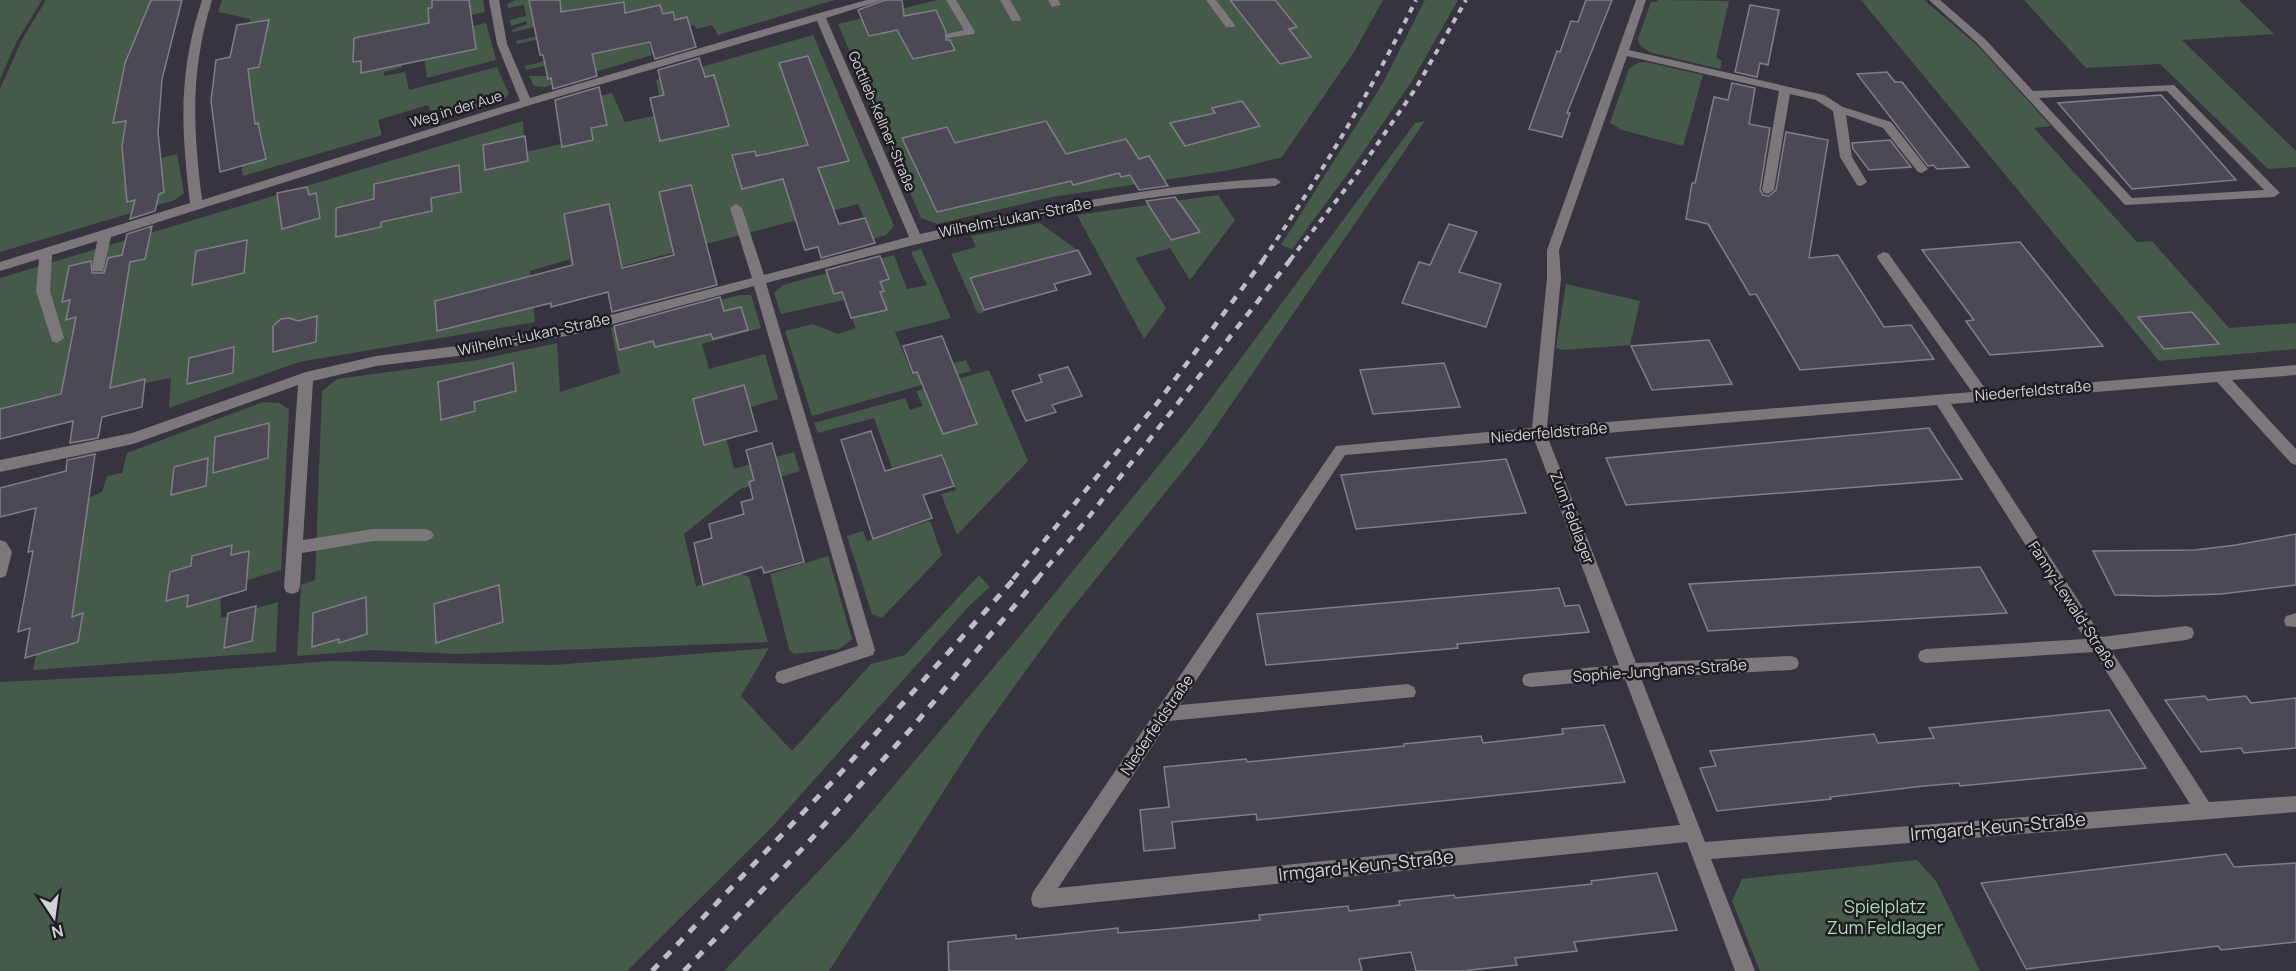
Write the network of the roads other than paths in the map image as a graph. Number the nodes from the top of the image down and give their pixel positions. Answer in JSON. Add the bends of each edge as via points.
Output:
{"nodes":[{"id":1,"x":207,"y":0,"type":"edge"},
{"id":2,"x":494,"y":0,"type":"edge"},
{"id":3,"x":951,"y":0,"type":"edge"},
{"id":4,"x":1005,"y":0,"type":"edge"},
{"id":5,"x":1211,"y":0,"type":"edge"},
{"id":6,"x":1641,"y":0,"type":"edge"},
{"id":7,"x":1934,"y":0,"type":"edge"},
{"id":8,"x":870,"y":1,"type":"edge"},
{"id":9,"x":820,"y":16,"type":"junction"},
{"id":10,"x":1016,"y":19,"type":"dead end"},
{"id":11,"x":1230,"y":25,"type":"dead end"},
{"id":12,"x":951,"y":36,"type":"dead end"},
{"id":13,"x":1623,"y":52,"type":"junction"},
{"id":14,"x":1785,"y":89,"type":"junction"},
{"id":15,"x":2030,"y":95,"type":"junction"},
{"id":16,"x":526,"y":103,"type":"junction"},
{"id":17,"x":1839,"y":109,"type":"junction"},
{"id":18,"x":1922,"y":169,"type":"dead end"},
{"id":19,"x":1275,"y":182,"type":"dead end"},
{"id":20,"x":1861,"y":182,"type":"dead end"},
{"id":21,"x":1768,"y":190,"type":"dead end"},
{"id":22,"x":197,"y":206,"type":"junction"},
{"id":23,"x":736,"y":208,"type":"dead end"},
{"id":24,"x":105,"y":235,"type":"junction"},
{"id":25,"x":916,"y":238,"type":"junction"},
{"id":26,"x":46,"y":253,"type":"junction"},
{"id":27,"x":1883,"y":256,"type":"dead end"},
{"id":28,"x":0,"y":267,"type":"edge"},
{"id":29,"x":98,"y":268,"type":"dead end"},
{"id":30,"x":759,"y":280,"type":"junction"},
{"id":31,"x":57,"y":338,"type":"dead end"},
{"id":32,"x":2296,"y":369,"type":"edge"},
{"id":33,"x":2220,"y":376,"type":"junction"},
{"id":34,"x":306,"y":377,"type":"junction"},
{"id":35,"x":1983,"y":396,"type":"junction"},
{"id":36,"x":1941,"y":399,"type":"junction"},
{"id":37,"x":1539,"y":433,"type":"junction"},
{"id":38,"x":2296,"y":459,"type":"edge"},
{"id":39,"x":0,"y":466,"type":"edge"},
{"id":40,"x":426,"y":536,"type":"dead end"},
{"id":41,"x":0,"y":546,"type":"edge"},
{"id":42,"x":294,"y":548,"type":"junction"},
{"id":43,"x":0,"y":571,"type":"edge"},
{"id":44,"x":292,"y":587,"type":"dead end"},
{"id":45,"x":2186,"y":633,"type":"dead end"},
{"id":46,"x":2098,"y":645,"type":"junction"},
{"id":47,"x":1926,"y":656,"type":"dead end"},
{"id":48,"x":1791,"y":663,"type":"dead end"},
{"id":49,"x":1630,"y":671,"type":"junction"},
{"id":50,"x":783,"y":677,"type":"dead end"},
{"id":51,"x":1530,"y":681,"type":"dead end"},
{"id":52,"x":1408,"y":692,"type":"dead end"},
{"id":53,"x":1164,"y":714,"type":"junction"},
{"id":54,"x":2296,"y":804,"type":"edge"},
{"id":55,"x":2204,"y":810,"type":"junction"},
{"id":56,"x":1692,"y":833,"type":"junction"},
{"id":57,"x":1699,"y":851,"type":"junction"},
{"id":58,"x":1040,"y":899,"type":"joint"},
{"id":59,"x":1745,"y":971,"type":"edge"}],
"edges":[{"from":1,"to":22,"type":"street","via":[[188,79],[188,133]]},
{"from":2,"to":16,"type":"street","via":[[502,44]]},
{"from":3,"to":12,"type":"street","via":[[970,32]]},
{"from":4,"to":10,"type":"street"},
{"from":5,"to":11,"type":"street"},
{"from":6,"to":13,"type":"street","name":"Zum Feldlager"},
{"from":7,"to":15,"type":"street","via":[[1981,41]]},
{"from":8,"to":9,"type":"street","name":"Weg in der Aue"},
{"from":9,"to":16,"type":"street","name":"Weg in der Aue"},
{"from":9,"to":25,"type":"street","name":"Gottlieb-Kellner-Straße"},
{"from":13,"to":14,"type":"street"},
{"from":13,"to":37,"type":"street","name":"Zum Feldlager","via":[[1553,250],[1554,278]]},
{"from":14,"to":17,"type":"street","via":[[1820,97]]},
{"from":14,"to":21,"type":"street"},
{"from":15,"to":15,"type":"street","via":[[2129,202],[2274,193],[2170,87]]},
{"from":16,"to":22,"type":"street","name":"Weg in der Aue"},
{"from":17,"to":18,"type":"street","via":[[1887,125]]},
{"from":17,"to":20,"type":"street","via":[[1846,157]]},
{"from":19,"to":25,"type":"street","name":"Wilhelm-Lukan-Straße","via":[[1214,185],[1075,205]]},
{"from":22,"to":24,"type":"street","name":"Weg in der Aue"},
{"from":23,"to":30,"type":"street"},
{"from":24,"to":26,"type":"street","name":"Weg in der Aue"},
{"from":24,"to":29,"type":"street"},
{"from":25,"to":30,"type":"street","name":"Wilhelm-Lukan-Straße"},
{"from":26,"to":28,"type":"street","name":"Weg in der Aue"},
{"from":26,"to":31,"type":"street","via":[[43,291]]},
{"from":27,"to":35,"type":"street"},
{"from":30,"to":34,"type":"street","name":"Wilhelm-Lukan-Straße","via":[[576,329],[474,350],[376,361]]},
{"from":30,"to":50,"type":"street","via":[[867,650]]},
{"from":32,"to":33,"type":"street","name":"Niederfeldstraße"},
{"from":33,"to":35,"type":"street","name":"Niederfeldstraße"},
{"from":33,"to":38,"type":"street"},
{"from":34,"to":39,"type":"street","name":"Wilhelm-Lukan-Straße","via":[[133,438]]},
{"from":34,"to":42,"type":"street"},
{"from":35,"to":36,"type":"street","name":"Niederfeldstraße"},
{"from":36,"to":37,"type":"street","name":"Niederfeldstraße"},
{"from":36,"to":46,"type":"street","name":"Fanny-Lewald-Straße"},
{"from":37,"to":49,"type":"street","name":"Zum Feldlager"},
{"from":37,"to":53,"type":"street","name":"Niederfeldstraße","via":[[1341,450]]},
{"from":40,"to":42,"type":"street","via":[[373,535]]},
{"from":41,"to":43,"type":"street","via":[[4,552]]},
{"from":42,"to":44,"type":"street"},
{"from":45,"to":46,"type":"street"},
{"from":46,"to":47,"type":"street"},
{"from":46,"to":55,"type":"street","name":"Fanny-Lewald-Straße"},
{"from":48,"to":49,"type":"street","name":"Sophie-Junghans-Straße"},
{"from":49,"to":51,"type":"street","name":"Sophie-Junghans-Straße"},
{"from":49,"to":56,"type":"street","name":"Zum Feldlager"},
{"from":52,"to":53,"type":"street"},
{"from":53,"to":58,"type":"street","name":"Niederfeldstraße"},
{"from":54,"to":55,"type":"street","name":"Irmgard-Keun-Straße"},
{"from":55,"to":57,"type":"street","name":"Irmgard-Keun-Straße"},
{"from":56,"to":57,"type":"street","name":"Zum Feldlager"},
{"from":56,"to":58,"type":"street","name":"Irmgard-Keun-Straße"},
{"from":57,"to":59,"type":"street","name":"Zum Feldlager"}]}
